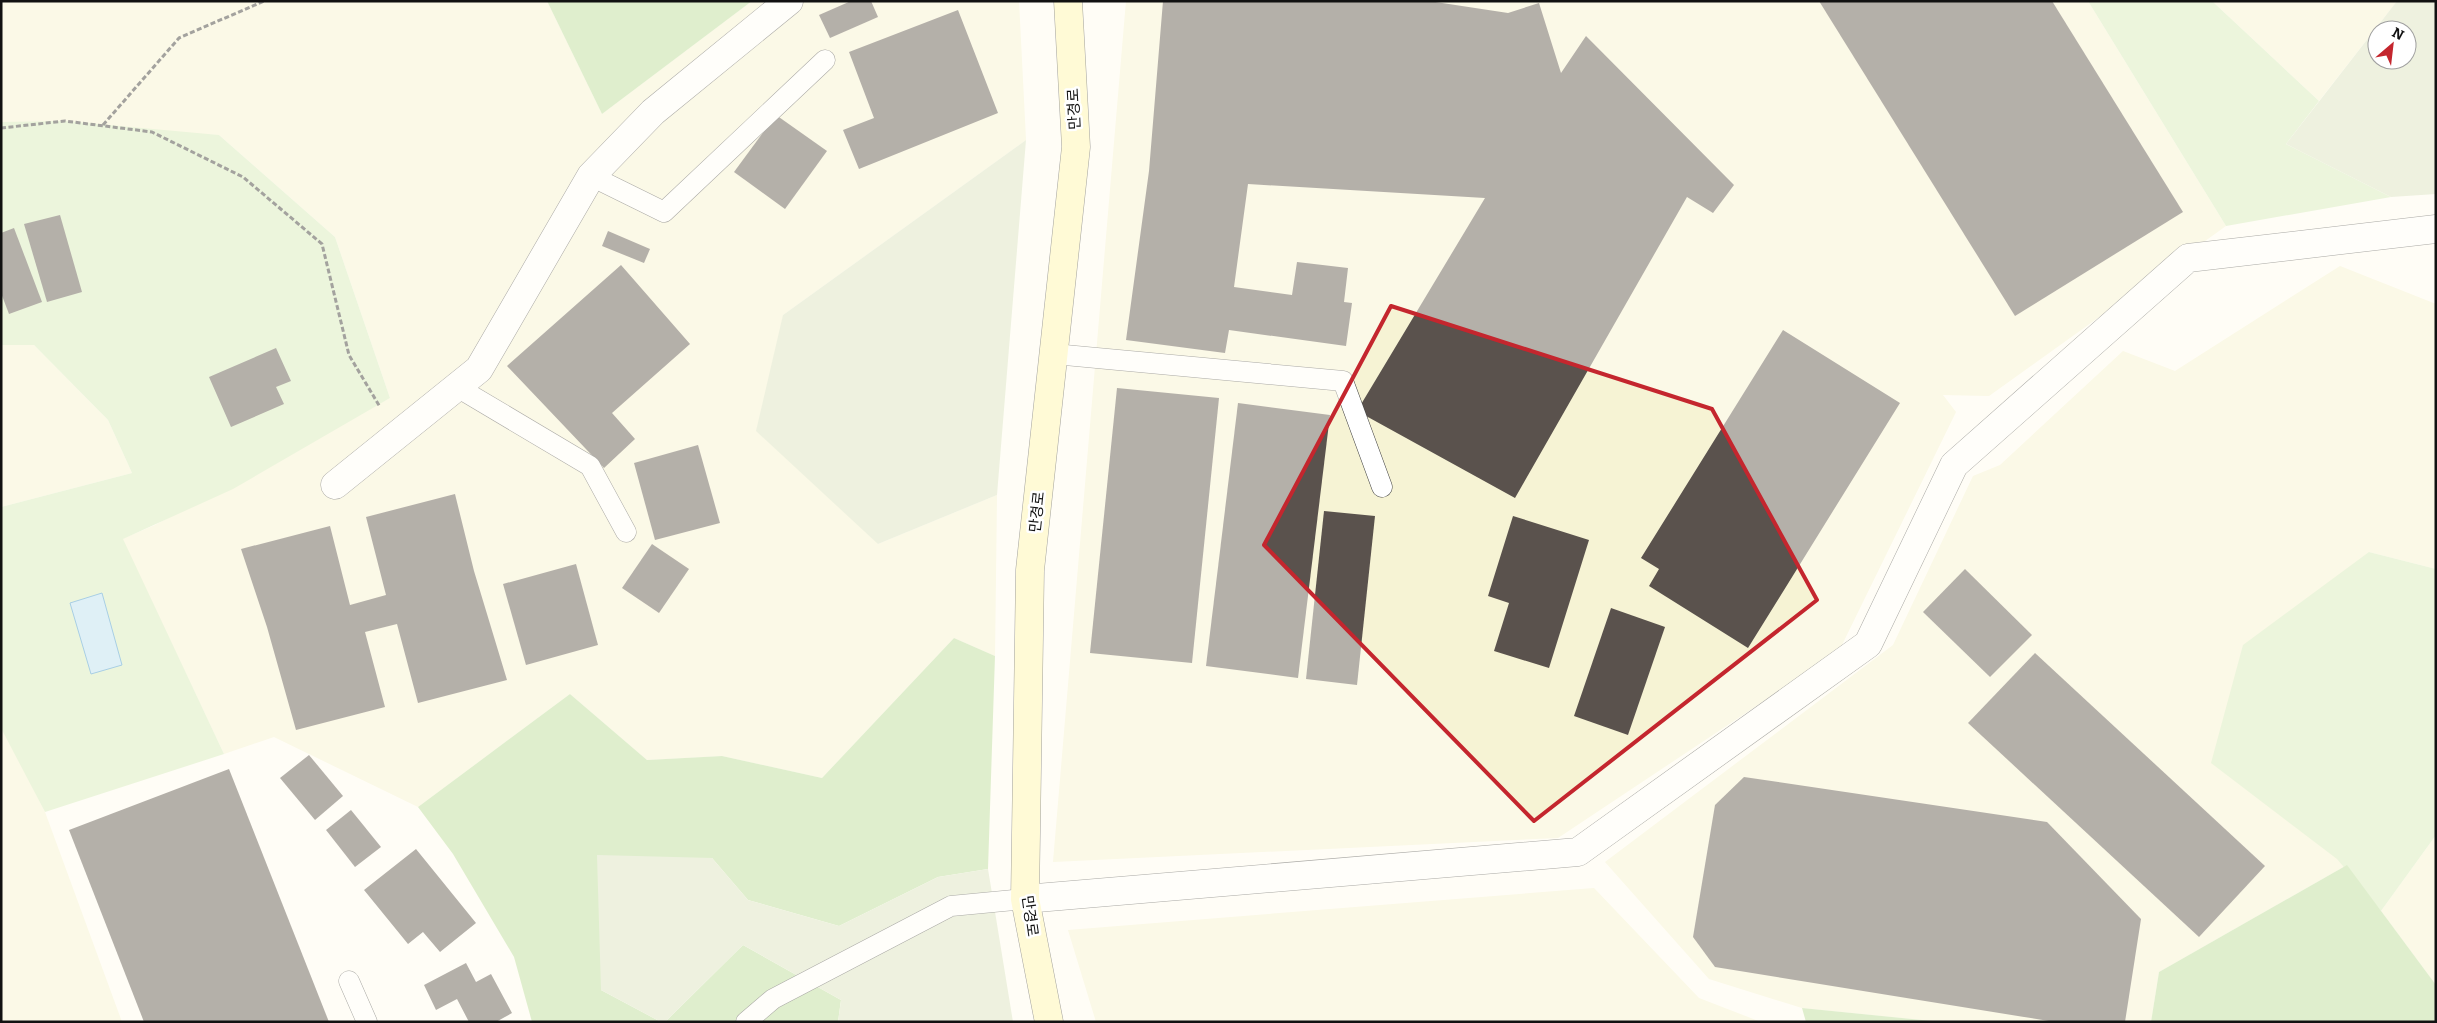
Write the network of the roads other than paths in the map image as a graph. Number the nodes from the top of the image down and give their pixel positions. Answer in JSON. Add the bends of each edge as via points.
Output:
{"nodes":[{"id":1,"x":789,"y":1,"type":"edge"},
{"id":2,"x":1068,"y":1,"type":"edge"},
{"id":3,"x":825,"y":60,"type":"dead end"},
{"id":4,"x":591,"y":176,"type":"junction"},
{"id":5,"x":2436,"y":229,"type":"edge"},
{"id":6,"x":1054,"y":354,"type":"junction"},
{"id":7,"x":457,"y":387,"type":"junction"},
{"id":8,"x":335,"y":485,"type":"dead end"},
{"id":9,"x":1382,"y":487,"type":"dead end"},
{"id":10,"x":626,"y":532,"type":"dead end"},
{"id":11,"x":1025,"y":899,"type":"junction"},
{"id":12,"x":349,"y":982,"type":"dead end"},
{"id":13,"x":367,"y":1022,"type":"edge"},
{"id":14,"x":746,"y":1022,"type":"edge"},
{"id":15,"x":1049,"y":1022,"type":"edge"}],
"edges":[{"from":1,"to":4,"type":"street","via":[[653,112]]},
{"from":2,"to":6,"type":"street","name":"만경로","via":[[1076,147]]},
{"from":3,"to":4,"type":"lane","via":[[664,212]]},
{"from":4,"to":7,"type":"street","via":[[479,369]]},
{"from":5,"to":11,"type":"street","via":[[2188,258],[1954,465],[1868,644],[1578,852]]},
{"from":6,"to":9,"type":"lane","via":[[1342,381]]},
{"from":6,"to":11,"type":"street","name":"만경로","via":[[1030,570]]},
{"from":7,"to":8,"type":"street"},
{"from":7,"to":10,"type":"lane","via":[[590,466]]},
{"from":11,"to":14,"type":"lane","via":[[951,906],[773,999]]},
{"from":11,"to":15,"type":"street","name":"만경로"},
{"from":12,"to":13,"type":"lane"}]}
